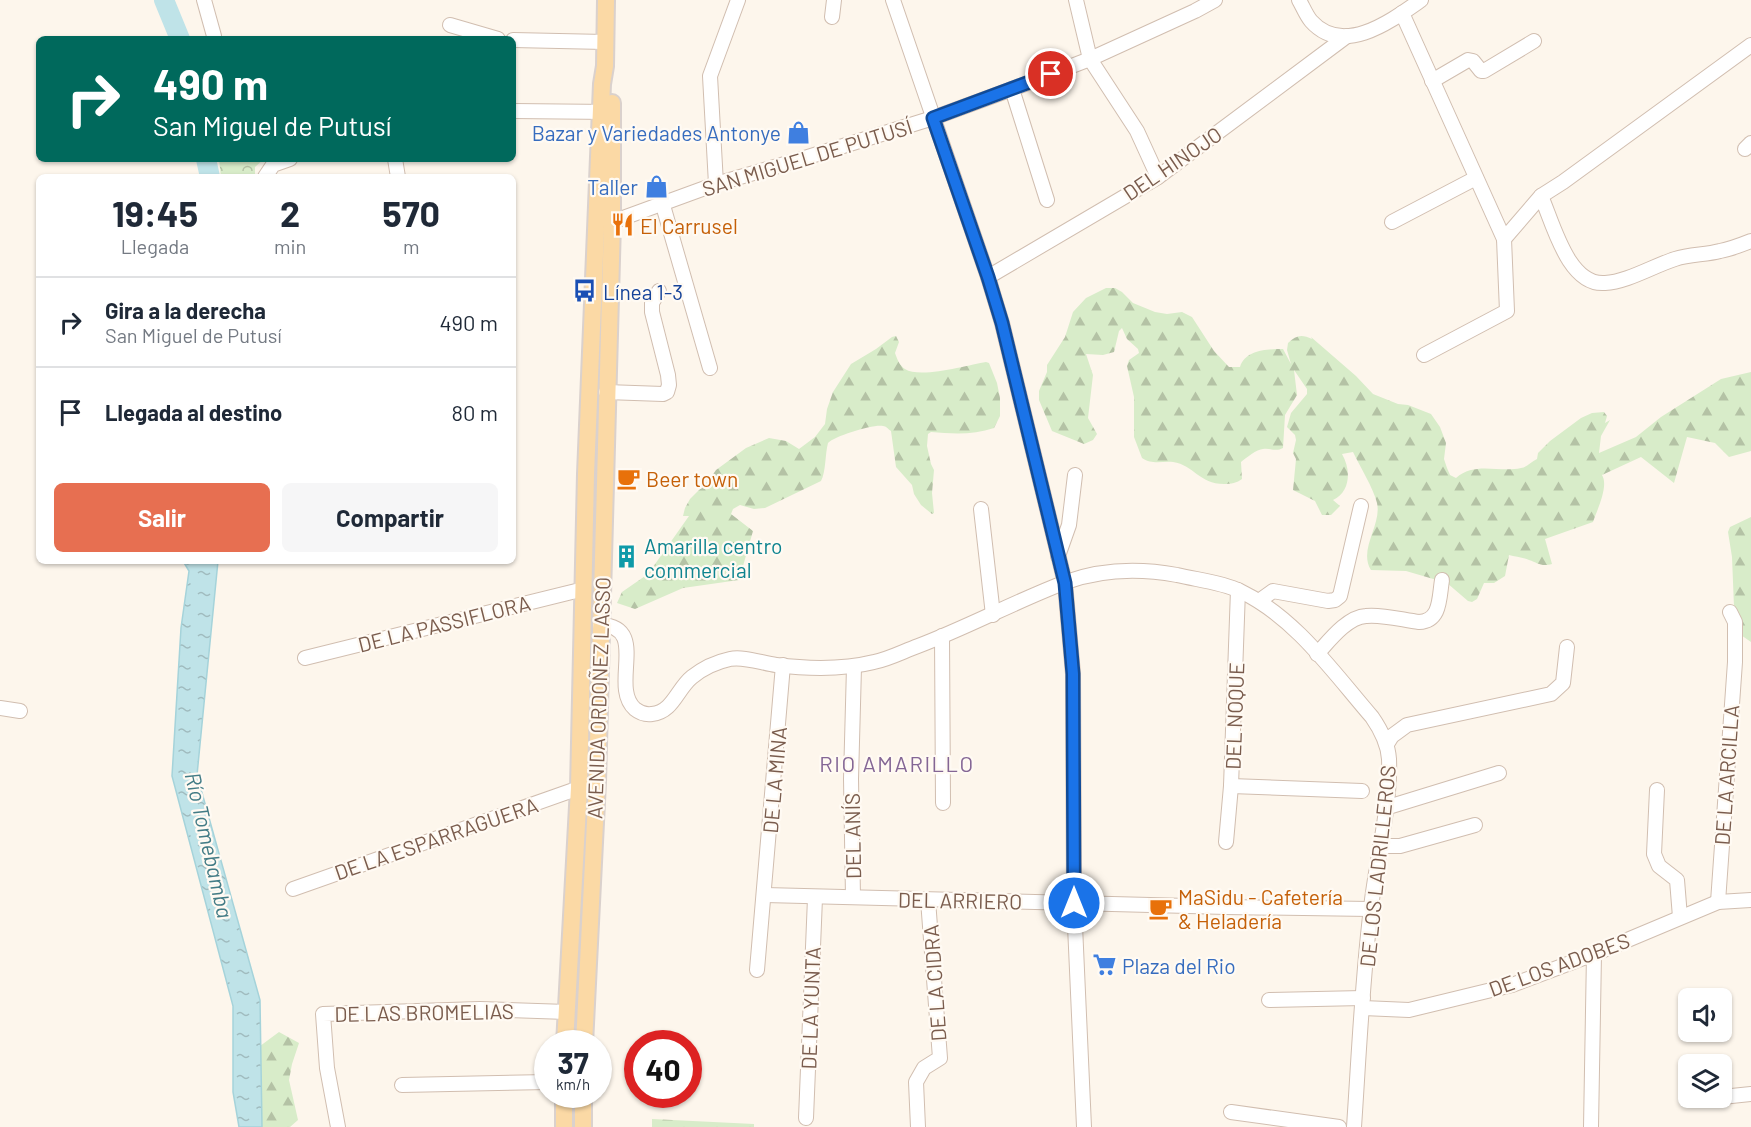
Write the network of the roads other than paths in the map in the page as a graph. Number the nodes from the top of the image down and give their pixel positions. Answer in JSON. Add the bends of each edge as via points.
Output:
{"nodes":[{"id":1,"x":204,"y":0,"type":"edge"},
{"id":2,"x":606,"y":0,"type":"edge"},
{"id":3,"x":738,"y":0,"type":"edge"},
{"id":4,"x":834,"y":0,"type":"edge"},
{"id":5,"x":893,"y":0,"type":"edge"},
{"id":6,"x":1077,"y":0,"type":"edge"},
{"id":7,"x":1215,"y":0,"type":"edge"},
{"id":8,"x":1299,"y":0,"type":"edge"},
{"id":9,"x":1421,"y":0,"type":"edge"},
{"id":10,"x":1402,"y":13,"type":"junction"},
{"id":11,"x":832,"y":17,"type":"dead end"},
{"id":12,"x":450,"y":25,"type":"dead end"},
{"id":13,"x":214,"y":36,"type":"dead end"},
{"id":14,"x":488,"y":36,"type":"edge"},
{"id":15,"x":1347,"y":36,"type":"junction"},
{"id":16,"x":516,"y":40,"type":"edge"},
{"id":17,"x":1534,"y":41,"type":"dead end"},
{"id":18,"x":605,"y":42,"type":"junction"},
{"id":19,"x":1751,"y":45,"type":"edge"},
{"id":20,"x":1090,"y":59,"type":"junction"},
{"id":21,"x":1432,"y":81,"type":"junction"},
{"id":22,"x":1012,"y":89,"type":"junction"},
{"id":23,"x":516,"y":111,"type":"edge"},
{"id":24,"x":606,"y":112,"type":"junction"},
{"id":25,"x":933,"y":118,"type":"junction"},
{"id":26,"x":282,"y":162,"type":"edge"},
{"id":27,"x":267,"y":174,"type":"edge"},
{"id":28,"x":1158,"y":177,"type":"junction"},
{"id":29,"x":1476,"y":178,"type":"junction"},
{"id":30,"x":716,"y":184,"type":"junction"},
{"id":31,"x":1541,"y":196,"type":"junction"},
{"id":32,"x":1047,"y":200,"type":"dead end"},
{"id":33,"x":662,"y":202,"type":"junction"},
{"id":34,"x":1392,"y":222,"type":"dead end"},
{"id":35,"x":604,"y":223,"type":"junction"},
{"id":36,"x":1504,"y":238,"type":"junction"},
{"id":37,"x":1751,"y":240,"type":"edge"},
{"id":38,"x":988,"y":277,"type":"junction"},
{"id":39,"x":659,"y":291,"type":"dead end"},
{"id":40,"x":1424,"y":355,"type":"dead end"},
{"id":41,"x":710,"y":368,"type":"dead end"},
{"id":42,"x":606,"y":392,"type":"junction"},
{"id":43,"x":1076,"y":475,"type":"dead end"},
{"id":44,"x":1361,"y":506,"type":"dead end"},
{"id":45,"x":981,"y":509,"type":"dead end"},
{"id":46,"x":1058,"y":556,"type":"junction"},
{"id":47,"x":1442,"y":580,"type":"dead end"},
{"id":48,"x":1065,"y":583,"type":"junction"},
{"id":49,"x":584,"y":589,"type":"junction"},
{"id":50,"x":1238,"y":590,"type":"junction"},
{"id":51,"x":1260,"y":601,"type":"junction"},
{"id":52,"x":1730,"y":612,"type":"dead end"},
{"id":53,"x":993,"y":615,"type":"junction"},
{"id":54,"x":600,"y":625,"type":"junction"},
{"id":55,"x":942,"y":636,"type":"junction"},
{"id":56,"x":1567,"y":647,"type":"dead end"},
{"id":57,"x":1317,"y":654,"type":"junction"},
{"id":58,"x":305,"y":658,"type":"dead end"},
{"id":59,"x":783,"y":665,"type":"junction"},
{"id":60,"x":854,"y":667,"type":"junction"},
{"id":61,"x":0,"y":708,"type":"edge"},
{"id":62,"x":20,"y":711,"type":"dead end"},
{"id":63,"x":1387,"y":744,"type":"junction"},
{"id":64,"x":1499,"y":773,"type":"dead end"},
{"id":65,"x":1231,"y":786,"type":"junction"},
{"id":66,"x":579,"y":788,"type":"junction"},
{"id":67,"x":1658,"y":790,"type":"dead end"},
{"id":68,"x":1362,"y":791,"type":"dead end"},
{"id":69,"x":943,"y":803,"type":"dead end"},
{"id":70,"x":1385,"y":808,"type":"junction"},
{"id":71,"x":1475,"y":825,"type":"dead end"},
{"id":72,"x":1226,"y":842,"type":"dead end"},
{"id":73,"x":1380,"y":846,"type":"junction"},
{"id":74,"x":294,"y":889,"type":"dead end"},
{"id":75,"x":765,"y":895,"type":"junction"},
{"id":76,"x":814,"y":897,"type":"junction"},
{"id":77,"x":853,"y":897,"type":"junction"},
{"id":78,"x":928,"y":900,"type":"junction"},
{"id":79,"x":1751,"y":900,"type":"edge"},
{"id":80,"x":1718,"y":902,"type":"junction"},
{"id":81,"x":1074,"y":903,"type":"junction"},
{"id":82,"x":1370,"y":909,"type":"junction"},
{"id":83,"x":1680,"y":917,"type":"junction"},
{"id":84,"x":1594,"y":954,"type":"junction"},
{"id":85,"x":757,"y":970,"type":"dead end"},
{"id":86,"x":1269,"y":1000,"type":"dead end"},
{"id":87,"x":1363,"y":1003,"type":"junction"},
{"id":88,"x":567,"y":1012,"type":"junction"},
{"id":89,"x":566,"y":1030,"type":"edge"},
{"id":90,"x":585,"y":1030,"type":"edge"},
{"id":91,"x":534,"y":1082,"type":"edge"},
{"id":92,"x":402,"y":1085,"type":"dead end"},
{"id":93,"x":1751,"y":1094,"type":"edge"},
{"id":94,"x":1732,"y":1096,"type":"edge"},
{"id":95,"x":564,"y":1108,"type":"edge"},
{"id":96,"x":583,"y":1108,"type":"edge"},
{"id":97,"x":1232,"y":1112,"type":"dead end"},
{"id":98,"x":806,"y":1118,"type":"dead end"},
{"id":99,"x":338,"y":1127,"type":"edge"},
{"id":100,"x":564,"y":1127,"type":"edge"},
{"id":101,"x":583,"y":1127,"type":"edge"},
{"id":102,"x":918,"y":1127,"type":"edge"},
{"id":103,"x":1084,"y":1127,"type":"edge"},
{"id":104,"x":1339,"y":1127,"type":"edge"},
{"id":105,"x":1354,"y":1127,"type":"edge"},
{"id":106,"x":1591,"y":1127,"type":"edge"}],
"edges":[{"from":1,"to":13,"type":"street"},
{"from":2,"to":18,"type":"main road","name":"AVENIDA ORDOÑEZ LASSO"},
{"from":3,"to":30,"type":"street","via":[[710,76]]},
{"from":4,"to":11,"type":"street"},
{"from":5,"to":25,"type":"street"},
{"from":6,"to":20,"type":"street"},
{"from":7,"to":20,"type":"street","name":"SAN MIGUEL DE PUTUSÍ"},
{"from":8,"to":15,"type":"street","via":[[1310,20],[1321,29]]},
{"from":9,"to":10,"type":"street"},
{"from":10,"to":15,"type":"street","via":[[1373,30]]},
{"from":10,"to":21,"type":"street"},
{"from":12,"to":14,"type":"street"},
{"from":15,"to":28,"type":"street","name":"DEL HINOJO"},
{"from":16,"to":18,"type":"street"},
{"from":17,"to":21,"type":"street","via":[[1484,71],[1468,60]]},
{"from":18,"to":24,"type":"main road","name":"AVENIDA ORDOÑEZ LASSO","via":[[602,84]]},
{"from":19,"to":31,"type":"street"},
{"from":20,"to":22,"type":"street","name":"SAN MIGUEL DE PUTUSÍ"},
{"from":20,"to":28,"type":"street","via":[[1137,131]]},
{"from":21,"to":29,"type":"street"},
{"from":22,"to":25,"type":"street","name":"SAN MIGUEL DE PUTUSÍ"},
{"from":22,"to":32,"type":"street"},
{"from":23,"to":24,"type":"street"},
{"from":24,"to":35,"type":"main road","name":"AVENIDA ORDOÑEZ LASSO"},
{"from":25,"to":30,"type":"street","name":"SAN MIGUEL DE PUTUSÍ"},
{"from":25,"to":38,"type":"street"},
{"from":26,"to":27,"type":"street","via":[[273,165]]},
{"from":28,"to":38,"type":"street","name":"DEL HINOJO"},
{"from":29,"to":34,"type":"street"},
{"from":29,"to":36,"type":"street"},
{"from":30,"to":33,"type":"street","name":"SAN MIGUEL DE PUTUSÍ"},
{"from":31,"to":36,"type":"street"},
{"from":31,"to":37,"type":"street","via":[[1567,259],[1579,275],[1592,283],[1606,283],[1674,259],[1719,251]]},
{"from":33,"to":35,"type":"street","name":"SAN MIGUEL DE PUTUSÍ"},
{"from":33,"to":41,"type":"street"},
{"from":35,"to":42,"type":"main road","name":"AVENIDA ORDOÑEZ LASSO"},
{"from":35,"to":49,"type":"main road","name":"AVENIDA ORDOÑEZ LASSO","via":[[586,474]]},
{"from":36,"to":40,"type":"street","via":[[1507,311]]},
{"from":38,"to":46,"type":"street"},
{"from":39,"to":42,"type":"street","via":[[652,312],[668,375],[667,392]]},
{"from":42,"to":54,"type":"main road","name":"AVENIDA ORDOÑEZ LASSO"},
{"from":43,"to":46,"type":"street","via":[[1069,525]]},
{"from":44,"to":51,"type":"street","via":[[1340,597],[1328,601],[1273,591]]},
{"from":45,"to":53,"type":"street"},
{"from":46,"to":48,"type":"street"},
{"from":47,"to":57,"type":"street","via":[[1433,618],[1419,622],[1358,617]]},
{"from":48,"to":50,"type":"street","name":"DE LOS LADRILLEROS","via":[[1093,573],[1127,570],[1164,573]]},
{"from":48,"to":53,"type":"street","name":"DE LOS LADRILLEROS"},
{"from":48,"to":81,"type":"street","via":[[1073,674]]},
{"from":49,"to":58,"type":"street","name":"DE LA PASSIFLORA"},
{"from":49,"to":66,"type":"main road","name":"AVENIDA ORDOÑEZ LASSO"},
{"from":50,"to":51,"type":"street","name":"DE LOS LADRILLEROS"},
{"from":50,"to":65,"type":"street","name":"DEL NOQUE"},
{"from":51,"to":57,"type":"street","name":"DE LOS LADRILLEROS"},
{"from":52,"to":80,"type":"street","name":"DE LA ARCILLA","via":[[1735,622],[1735,662]]},
{"from":53,"to":55,"type":"street","name":"DE LOS LADRILLEROS"},
{"from":54,"to":59,"type":"street","name":"DE LOS LADRILLEROS","via":[[617,628],[623,635],[626,692],[632,707],[641,714],[662,712],[690,678],[710,665],[732,658]]},
{"from":54,"to":90,"type":"main road","name":"AVENIDA ORDOÑEZ LASSO"},
{"from":55,"to":60,"type":"street","name":"DE LOS LADRILLEROS","via":[[878,662]]},
{"from":55,"to":69,"type":"street"},
{"from":56,"to":63,"type":"street","via":[[1563,683],[1551,694],[1407,725]]},
{"from":57,"to":63,"type":"street","name":"DE LOS LADRILLEROS","via":[[1372,717]]},
{"from":59,"to":60,"type":"street","name":"DE LOS LADRILLEROS"},
{"from":59,"to":75,"type":"street","name":"DE LA MINA"},
{"from":60,"to":77,"type":"street","name":"DEL ANÍS"},
{"from":61,"to":62,"type":"street"},
{"from":63,"to":70,"type":"street","name":"DE LOS LADRILLEROS"},
{"from":64,"to":70,"type":"street"},
{"from":65,"to":68,"type":"street"},
{"from":65,"to":72,"type":"street","name":"DEL NOQUE"},
{"from":66,"to":74,"type":"street","name":"DE LA ESPARRAGUERA"},
{"from":66,"to":88,"type":"main road","name":"AVENIDA ORDOÑEZ LASSO"},
{"from":67,"to":83,"type":"street","via":[[1654,854],[1659,866],[1677,880]]},
{"from":70,"to":73,"type":"street","name":"DE LOS LADRILLEROS"},
{"from":71,"to":73,"type":"street","via":[[1400,846]]},
{"from":73,"to":82,"type":"street","name":"DE LOS LADRILLEROS"},
{"from":75,"to":76,"type":"street","name":"DEL ARRIERO"},
{"from":75,"to":85,"type":"street","name":"DE LA MINA"},
{"from":76,"to":77,"type":"street","name":"DEL ARRIERO"},
{"from":76,"to":98,"type":"street","name":"DE LA YUNTA"},
{"from":77,"to":78,"type":"street","name":"DEL ARRIERO"},
{"from":78,"to":81,"type":"street","name":"DEL ARRIERO"},
{"from":78,"to":102,"type":"street","name":"DE LA CIDRA","via":[[940,1058],[924,1068],[916,1082]]},
{"from":79,"to":80,"type":"street","name":"DE LOS ADOBES"},
{"from":80,"to":83,"type":"street","name":"DE LOS ADOBES"},
{"from":81,"to":82,"type":"street","name":"DEL ARRIERO"},
{"from":81,"to":103,"type":"street"},
{"from":82,"to":87,"type":"street","name":"DE LOS LADRILLEROS"},
{"from":83,"to":84,"type":"street","name":"DE LOS ADOBES"},
{"from":84,"to":87,"type":"street","name":"DE LOS ADOBES","via":[[1512,985],[1409,1010]]},
{"from":84,"to":106,"type":"street"},
{"from":86,"to":87,"type":"street","name":"DE LOS ADOBES"},
{"from":87,"to":105,"type":"street","name":"DE LOS LADRILLEROS"},
{"from":88,"to":89,"type":"main road","name":"AVENIDA ORDOÑEZ LASSO"},
{"from":88,"to":99,"type":"street","name":"DE LAS BROMELIAS","via":[[480,1009],[323,1014],[327,1068]]},
{"from":91,"to":92,"type":"street"},
{"from":93,"to":94,"type":"street"},
{"from":95,"to":100,"type":"main road"},
{"from":96,"to":101,"type":"main road"},
{"from":97,"to":104,"type":"street"}]}
